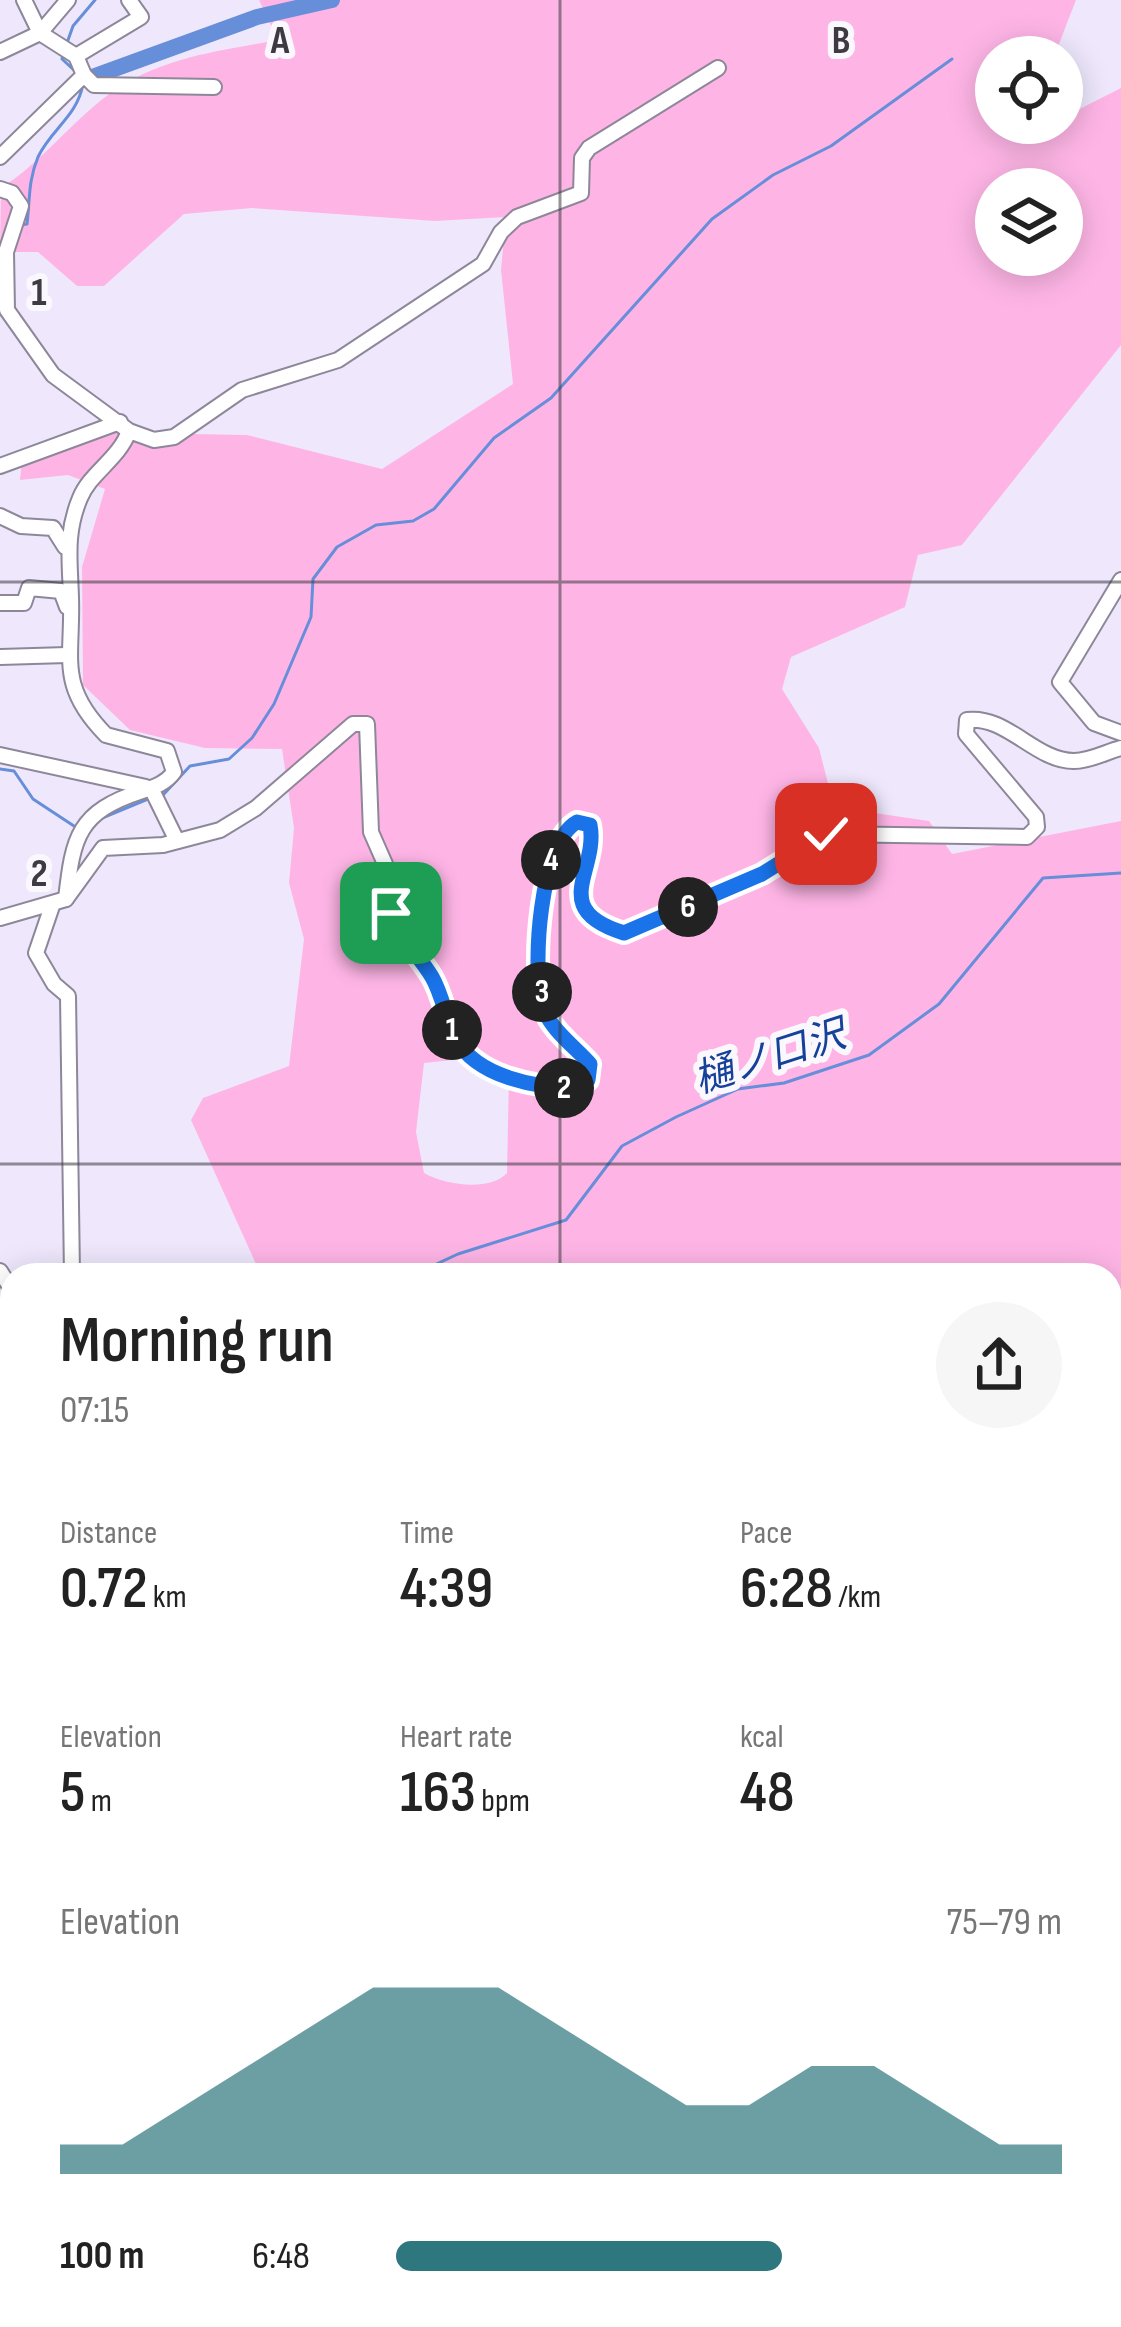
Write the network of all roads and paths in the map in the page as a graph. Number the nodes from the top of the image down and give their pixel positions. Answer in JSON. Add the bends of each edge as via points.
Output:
{"nodes":[{"id":1,"x":24,"y":0,"type":"edge"},
{"id":2,"x":68,"y":0,"type":"edge"},
{"id":3,"x":129,"y":0,"type":"edge"},
{"id":4,"x":40,"y":33,"type":"junction"},
{"id":5,"x":0,"y":53,"type":"edge"},
{"id":6,"x":76,"y":56,"type":"junction"},
{"id":7,"x":718,"y":68,"type":"dead end"},
{"id":8,"x":84,"y":75,"type":"junction"},
{"id":9,"x":214,"y":87,"type":"dead end"},
{"id":10,"x":0,"y":157,"type":"edge"},
{"id":11,"x":0,"y":189,"type":"edge"},
{"id":12,"x":124,"y":427,"type":"junction"},
{"id":13,"x":0,"y":466,"type":"edge"},
{"id":14,"x":0,"y":516,"type":"edge"},
{"id":15,"x":65,"y":547,"type":"junction"},
{"id":16,"x":1121,"y":580,"type":"edge"},
{"id":17,"x":0,"y":603,"type":"edge"},
{"id":18,"x":69,"y":614,"type":"junction"},
{"id":19,"x":67,"y":655,"type":"junction"},
{"id":20,"x":0,"y":657,"type":"edge"},
{"id":21,"x":1121,"y":733,"type":"edge"},
{"id":22,"x":1121,"y":748,"type":"edge"},
{"id":23,"x":0,"y":755,"type":"edge"},
{"id":24,"x":151,"y":788,"type":"junction"},
{"id":25,"x":177,"y":842,"type":"junction"},
{"id":26,"x":60,"y":902,"type":"junction"},
{"id":27,"x":0,"y":918,"type":"edge"},
{"id":28,"x":72,"y":1263,"type":"edge"}],
"edges":[{"from":1,"to":4,"type":"street"},
{"from":2,"to":4,"type":"street"},
{"from":3,"to":6,"type":"street","via":[[141,17]]},
{"from":4,"to":5,"type":"street"},
{"from":4,"to":6,"type":"street"},
{"from":6,"to":8,"type":"street"},
{"from":7,"to":12,"type":"street","via":[[590,148],[581,193],[517,217],[483,264],[338,360],[242,390],[175,437],[154,440]]},
{"from":8,"to":9,"type":"street","via":[[94,86]]},
{"from":8,"to":10,"type":"street"},
{"from":11,"to":12,"type":"street","via":[[21,206],[6,252],[7,310],[53,375]]},
{"from":12,"to":13,"type":"street"},
{"from":12,"to":15,"type":"street","via":[[110,466],[82,492]]},
{"from":14,"to":15,"type":"street","via":[[53,528]]},
{"from":15,"to":18,"type":"street"},
{"from":16,"to":21,"type":"street","via":[[1060,682],[1094,723]]},
{"from":17,"to":18,"type":"street","via":[[24,603],[29,588],[61,591]]},
{"from":18,"to":19,"type":"street"},
{"from":19,"to":20,"type":"street"},
{"from":19,"to":24,"type":"street","via":[[74,693],[106,735],[173,758],[171,778]]},
{"from":22,"to":25,"type":"street","via":[[1063,760],[988,722],[967,720],[967,734],[1036,817],[1027,837],[826,834],[762,874],[632,933],[603,925],[583,905],[578,884],[591,829],[571,824],[555,845],[541,898],[542,1005],[590,1064],[588,1080],[576,1088],[511,1078],[460,1046],[435,982],[391,913],[389,873],[371,832],[367,724],[353,724],[256,808]]},
{"from":23,"to":24,"type":"street"},
{"from":24,"to":25,"type":"street"},
{"from":24,"to":26,"type":"street","via":[[103,804],[78,835]]},
{"from":25,"to":26,"type":"street","via":[[103,848]]},
{"from":26,"to":27,"type":"street"},
{"from":26,"to":28,"type":"street","via":[[36,953],[68,996]]}]}
